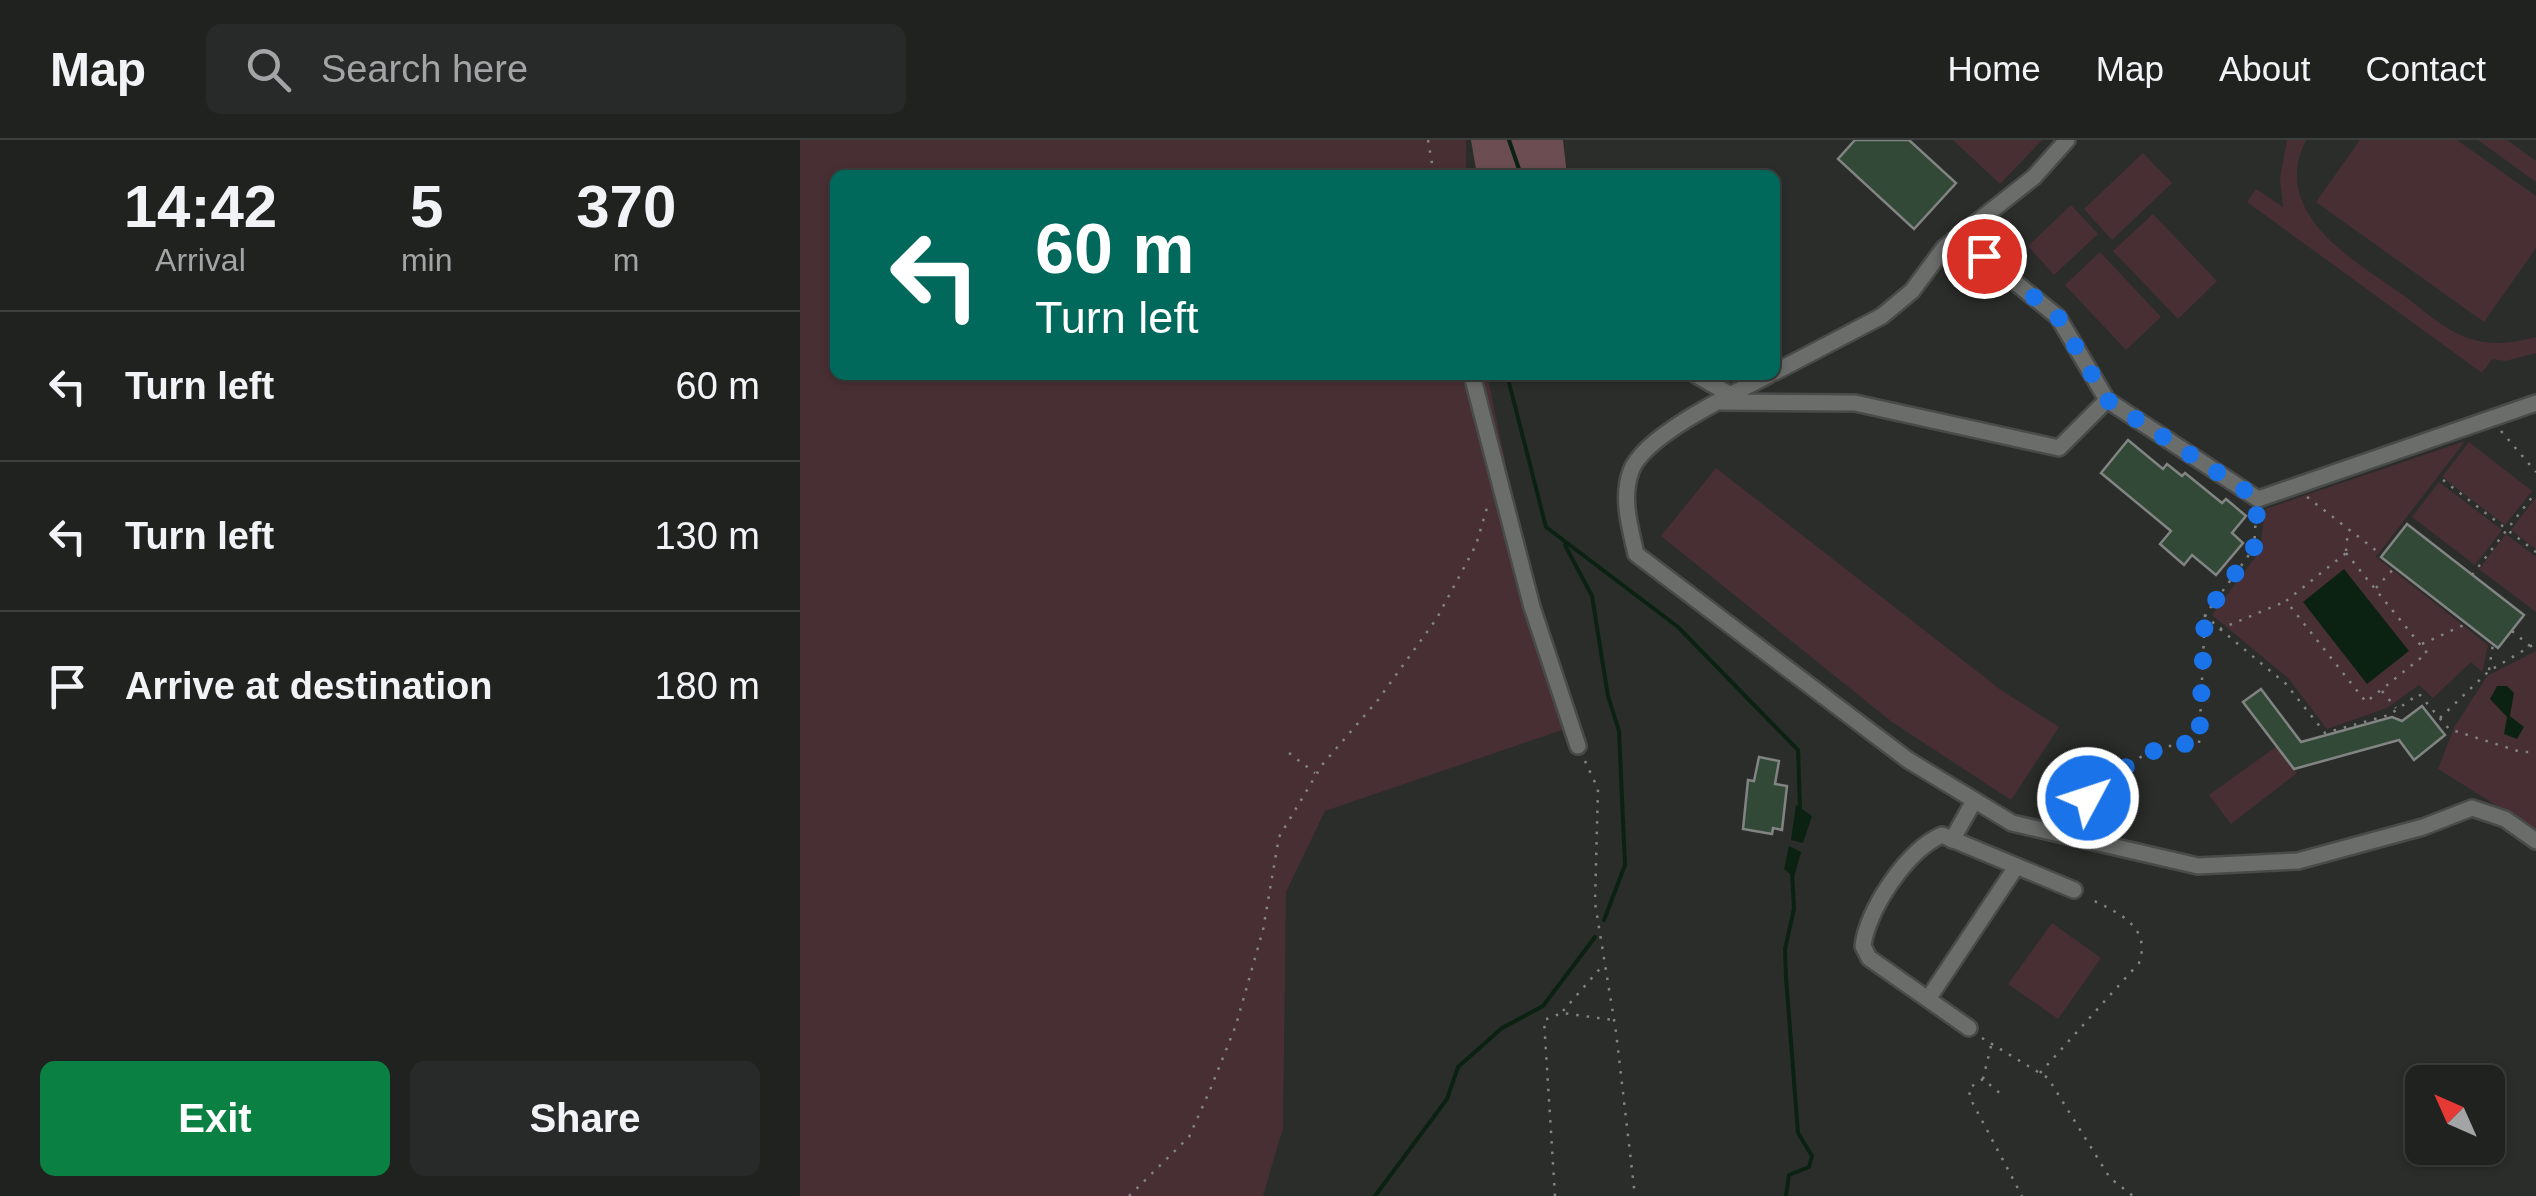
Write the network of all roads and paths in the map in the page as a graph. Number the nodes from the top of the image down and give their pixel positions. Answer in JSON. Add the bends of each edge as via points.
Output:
{"nodes":[{"id":1,"x":1428,"y":140,"type":"edge"},
{"id":2,"x":2067,"y":140,"type":"edge"},
{"id":3,"x":1433,"y":170,"type":"edge"},
{"id":4,"x":1958,"y":236,"type":"junction"},
{"id":5,"x":1780,"y":370,"type":"edge"},
{"id":6,"x":1473,"y":380,"type":"edge"},
{"id":7,"x":1702,"y":380,"type":"edge"},
{"id":8,"x":1760,"y":380,"type":"edge"},
{"id":9,"x":1724,"y":398,"type":"junction"},
{"id":10,"x":2107,"y":400,"type":"junction"},
{"id":11,"x":2536,"y":403,"type":"edge"},
{"id":12,"x":2491,"y":418,"type":"junction"},
{"id":13,"x":2536,"y":472,"type":"edge"},
{"id":14,"x":2443,"y":480,"type":"dead end"},
{"id":15,"x":2294,"y":486,"type":"junction"},
{"id":16,"x":2536,"y":492,"type":"edge"},
{"id":17,"x":1490,"y":495,"type":"dead end"},
{"id":18,"x":2258,"y":499,"type":"junction"},
{"id":19,"x":2348,"y":530,"type":"junction"},
{"id":20,"x":2507,"y":530,"type":"junction"},
{"id":21,"x":2346,"y":552,"type":"junction"},
{"id":22,"x":2536,"y":552,"type":"edge"},
{"id":23,"x":2382,"y":555,"type":"dead end"},
{"id":24,"x":2397,"y":566,"type":"dead end"},
{"id":25,"x":2472,"y":575,"type":"dead end"},
{"id":26,"x":2375,"y":589,"type":"junction"},
{"id":27,"x":2286,"y":601,"type":"junction"},
{"id":28,"x":2205,"y":615,"type":"junction"},
{"id":29,"x":2466,"y":624,"type":"dead end"},
{"id":30,"x":2220,"y":629,"type":"junction"},
{"id":31,"x":2512,"y":631,"type":"dead end"},
{"id":32,"x":2420,"y":644,"type":"junction"},
{"id":33,"x":2494,"y":644,"type":"dead end"},
{"id":34,"x":2534,"y":645,"type":"edge"},
{"id":35,"x":2489,"y":671,"type":"junction"},
{"id":36,"x":2381,"y":690,"type":"junction"},
{"id":37,"x":2397,"y":709,"type":"junction"},
{"id":38,"x":2440,"y":718,"type":"junction"},
{"id":39,"x":1578,"y":746,"type":"joint"},
{"id":40,"x":2536,"y":752,"type":"edge"},
{"id":41,"x":1289,"y":753,"type":"dead end"},
{"id":42,"x":1316,"y":774,"type":"junction"},
{"id":43,"x":1974,"y":801,"type":"junction"},
{"id":44,"x":2056,"y":836,"type":"junction"},
{"id":45,"x":1952,"y":840,"type":"junction"},
{"id":46,"x":2536,"y":842,"type":"edge"},
{"id":47,"x":2016,"y":867,"type":"junction"},
{"id":48,"x":2074,"y":890,"type":"joint"},
{"id":49,"x":1605,"y":963,"type":"junction"},
{"id":50,"x":1928,"y":999,"type":"junction"},
{"id":51,"x":1562,"y":1013,"type":"junction"},
{"id":52,"x":1614,"y":1020,"type":"junction"},
{"id":53,"x":1969,"y":1028,"type":"joint"},
{"id":54,"x":1992,"y":1044,"type":"junction"},
{"id":55,"x":2040,"y":1073,"type":"junction"},
{"id":56,"x":1983,"y":1079,"type":"junction"},
{"id":57,"x":2002,"y":1095,"type":"dead end"},
{"id":58,"x":1129,"y":1196,"type":"edge"},
{"id":59,"x":1554,"y":1196,"type":"edge"},
{"id":60,"x":1635,"y":1196,"type":"edge"},
{"id":61,"x":2022,"y":1196,"type":"edge"},
{"id":62,"x":2132,"y":1196,"type":"edge"}],
"edges":[{"from":1,"to":3,"type":"path"},
{"from":2,"to":4,"type":"street","via":[[2034,177]]},
{"from":4,"to":5,"type":"street","via":[[1912,292],[1882,316]]},
{"from":4,"to":10,"type":"street","via":[[2058,317]]},
{"from":6,"to":39,"type":"street","via":[[1532,607]]},
{"from":7,"to":9,"type":"street"},
{"from":8,"to":9,"type":"street"},
{"from":9,"to":10,"type":"street","via":[[1855,403],[2059,448]]},
{"from":9,"to":43,"type":"street","via":[[1646,450],[1631,469],[1626,507],[1636,554],[1908,760]]},
{"from":10,"to":18,"type":"street"},
{"from":11,"to":12,"type":"street"},
{"from":12,"to":13,"type":"path"},
{"from":12,"to":15,"type":"street"},
{"from":14,"to":20,"type":"path"},
{"from":15,"to":18,"type":"street"},
{"from":15,"to":19,"type":"path"},
{"from":16,"to":20,"type":"path"},
{"from":17,"to":42,"type":"path","via":[[1476,545],[1437,618]]},
{"from":18,"to":28,"type":"path","via":[[2254,548]]},
{"from":19,"to":21,"type":"path"},
{"from":19,"to":23,"type":"path"},
{"from":20,"to":22,"type":"path"},
{"from":20,"to":25,"type":"path"},
{"from":21,"to":26,"type":"path"},
{"from":21,"to":27,"type":"path"},
{"from":24,"to":26,"type":"path"},
{"from":26,"to":32,"type":"path"},
{"from":27,"to":30,"type":"path"},
{"from":27,"to":36,"type":"path","via":[[2366,702]]},
{"from":28,"to":30,"type":"path"},
{"from":28,"to":44,"type":"path","via":[[2199,744],[2176,742],[2135,760],[2088,798]]},
{"from":29,"to":32,"type":"path"},
{"from":30,"to":37,"type":"path","via":[[2286,684],[2325,733]]},
{"from":31,"to":34,"type":"path"},
{"from":32,"to":36,"type":"path","via":[[2427,652]]},
{"from":33,"to":35,"type":"path"},
{"from":34,"to":35,"type":"path"},
{"from":35,"to":38,"type":"path"},
{"from":36,"to":37,"type":"path"},
{"from":37,"to":38,"type":"path","via":[[2418,694]]},
{"from":38,"to":40,"type":"path","via":[[2449,729]]},
{"from":39,"to":49,"type":"path","via":[[1598,789],[1595,903]]},
{"from":41,"to":42,"type":"path"},
{"from":42,"to":58,"type":"path","via":[[1279,837],[1264,930],[1236,1025],[1189,1138]]},
{"from":43,"to":44,"type":"street","via":[[2012,823]]},
{"from":43,"to":45,"type":"street"},
{"from":44,"to":46,"type":"street","via":[[2198,866],[2250,866],[2341,851],[2472,808],[2505,819]]},
{"from":45,"to":47,"type":"street"},
{"from":45,"to":50,"type":"street","via":[[1942,835],[1920,850],[1895,881],[1862,946]]},
{"from":47,"to":48,"type":"street"},
{"from":47,"to":50,"type":"street"},
{"from":48,"to":55,"type":"path","via":[[2120,913],[2144,941],[2143,952]]},
{"from":49,"to":51,"type":"path"},
{"from":49,"to":52,"type":"path"},
{"from":50,"to":53,"type":"street"},
{"from":51,"to":52,"type":"path"},
{"from":51,"to":59,"type":"path","via":[[1544,1020]]},
{"from":52,"to":60,"type":"path"},
{"from":53,"to":54,"type":"path"},
{"from":54,"to":55,"type":"path"},
{"from":54,"to":56,"type":"path"},
{"from":55,"to":62,"type":"path","via":[[2055,1086],[2110,1178]]},
{"from":56,"to":57,"type":"path"},
{"from":56,"to":61,"type":"path","via":[[1969,1088],[1970,1098]]}]}
